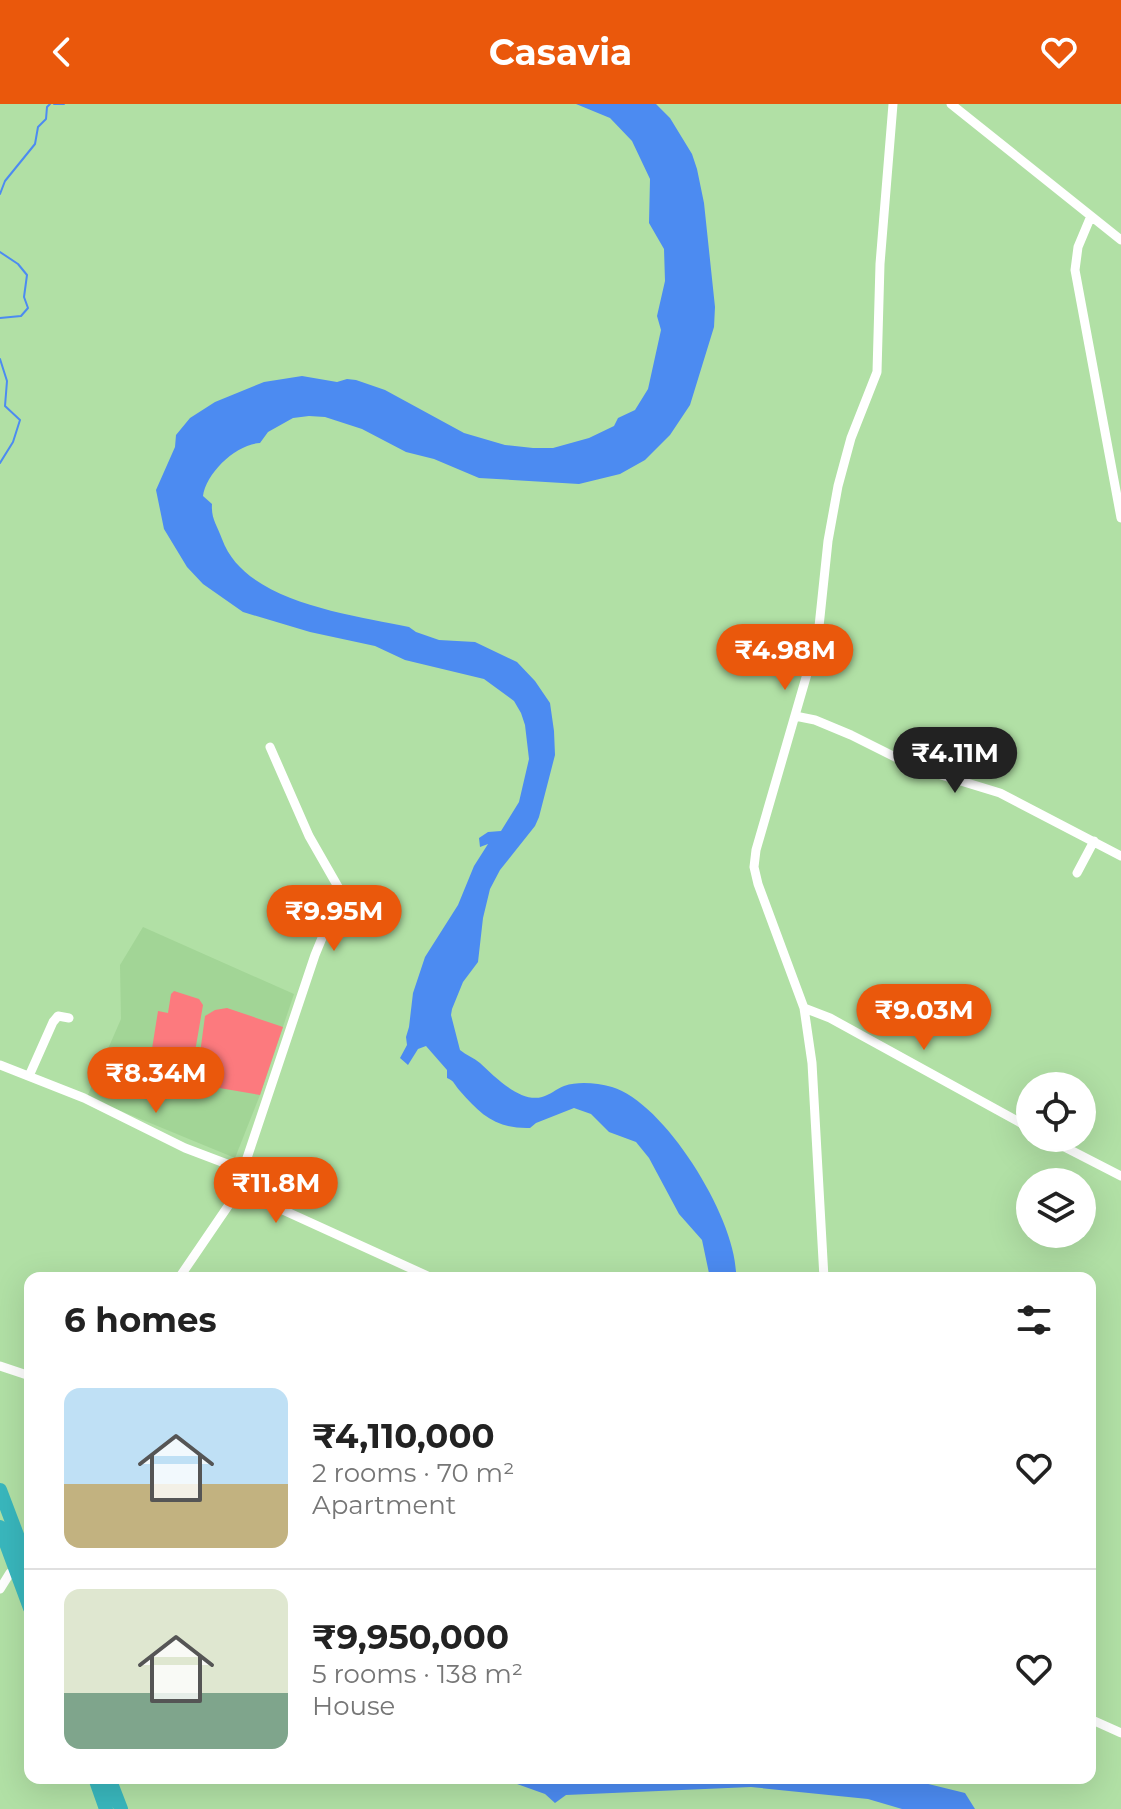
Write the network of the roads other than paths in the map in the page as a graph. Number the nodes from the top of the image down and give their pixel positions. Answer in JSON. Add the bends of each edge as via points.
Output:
{"nodes":[{"id":1,"x":893,"y":104,"type":"edge"},
{"id":2,"x":951,"y":104,"type":"edge"},
{"id":3,"x":1091,"y":216,"type":"junction"},
{"id":4,"x":1108,"y":229,"type":"junction"},
{"id":5,"x":1121,"y":231,"type":"edge"},
{"id":6,"x":1121,"y":240,"type":"edge"},
{"id":7,"x":1121,"y":518,"type":"edge"},
{"id":8,"x":795,"y":716,"type":"junction"},
{"id":9,"x":270,"y":747,"type":"dead end"},
{"id":10,"x":1094,"y":841,"type":"junction"},
{"id":11,"x":1121,"y":856,"type":"edge"},
{"id":12,"x":1077,"y":873,"type":"dead end"},
{"id":13,"x":804,"y":1008,"type":"junction"},
{"id":14,"x":69,"y":1018,"type":"dead end"},
{"id":15,"x":0,"y":1065,"type":"edge"},
{"id":16,"x":29,"y":1076,"type":"junction"},
{"id":17,"x":1016,"y":1120,"type":"edge"},
{"id":18,"x":1074,"y":1152,"type":"edge"},
{"id":19,"x":243,"y":1170,"type":"junction"},
{"id":20,"x":1121,"y":1176,"type":"edge"},
{"id":21,"x":239,"y":1190,"type":"junction"},
{"id":22,"x":183,"y":1272,"type":"edge"},
{"id":23,"x":419,"y":1272,"type":"edge"},
{"id":24,"x":824,"y":1272,"type":"edge"},
{"id":25,"x":0,"y":1366,"type":"edge"},
{"id":26,"x":24,"y":1374,"type":"edge"},
{"id":27,"x":0,"y":1490,"type":"edge"},
{"id":28,"x":0,"y":1527,"type":"edge"},
{"id":29,"x":24,"y":1541,"type":"edge"},
{"id":30,"x":24,"y":1553,"type":"edge"},
{"id":31,"x":14,"y":1571,"type":"edge"},
{"id":32,"x":0,"y":1589,"type":"edge"},
{"id":33,"x":24,"y":1594,"type":"edge"},
{"id":34,"x":1096,"y":1722,"type":"edge"},
{"id":35,"x":1121,"y":1733,"type":"edge"},
{"id":36,"x":97,"y":1784,"type":"edge"},
{"id":37,"x":111,"y":1784,"type":"edge"},
{"id":38,"x":106,"y":1809,"type":"edge"},
{"id":39,"x":121,"y":1809,"type":"edge"}],
"edges":[{"from":1,"to":8,"type":"street","via":[[877,372],[838,486],[820,624]]},
{"from":2,"to":3,"type":"street"},
{"from":3,"to":4,"type":"street"},
{"from":3,"to":7,"type":"street","via":[[1075,270]]},
{"from":4,"to":5,"type":"street"},
{"from":4,"to":6,"type":"street"},
{"from":8,"to":10,"type":"street","via":[[851,735],[915,767],[1000,793]]},
{"from":8,"to":13,"type":"street","via":[[754,867]]},
{"from":9,"to":19,"type":"street","via":[[309,836],[341,892]]},
{"from":10,"to":11,"type":"street"},
{"from":10,"to":12,"type":"street"},
{"from":13,"to":17,"type":"street"},
{"from":13,"to":24,"type":"street"},
{"from":14,"to":16,"type":"street","via":[[58,1016],[53,1022]]},
{"from":15,"to":16,"type":"street"},
{"from":16,"to":19,"type":"street"},
{"from":18,"to":20,"type":"street"},
{"from":19,"to":21,"type":"street"},
{"from":21,"to":22,"type":"street"},
{"from":21,"to":23,"type":"street"},
{"from":25,"to":26,"type":"street"},
{"from":27,"to":29,"type":"highway"},
{"from":28,"to":31,"type":"highway"},
{"from":30,"to":31,"type":"highway"},
{"from":31,"to":32,"type":"street"},
{"from":31,"to":33,"type":"highway"},
{"from":34,"to":35,"type":"street"},
{"from":36,"to":38,"type":"highway"},
{"from":37,"to":39,"type":"highway"}]}
